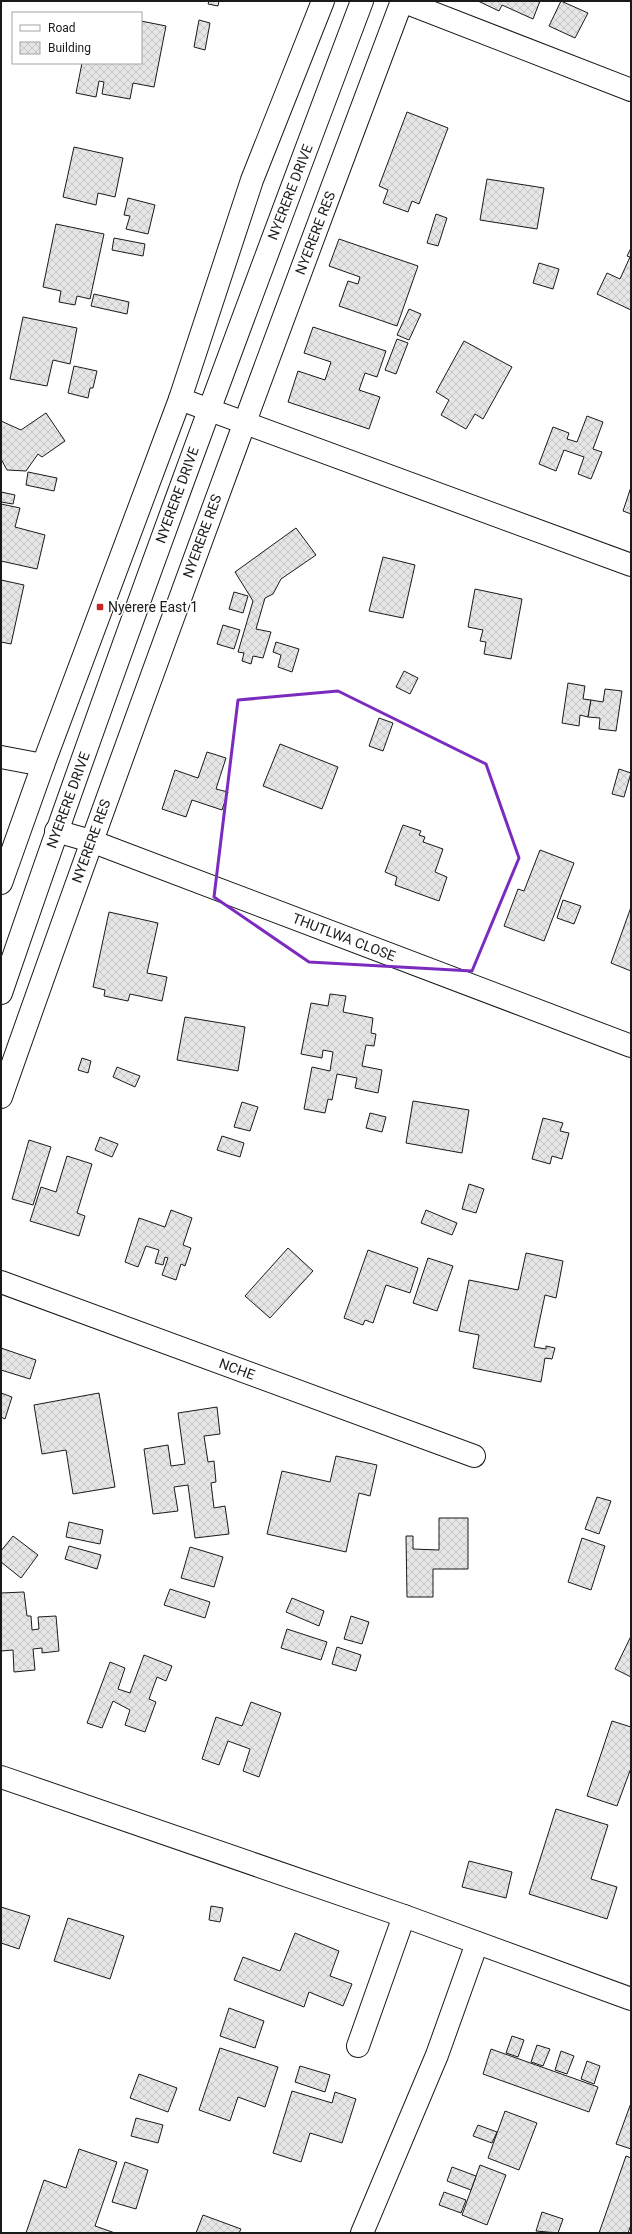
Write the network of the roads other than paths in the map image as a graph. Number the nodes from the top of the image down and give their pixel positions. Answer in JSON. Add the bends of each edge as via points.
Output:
{"nodes":[{"id":1,"x":323,"y":1,"type":"edge"},
{"id":2,"x":362,"y":1,"type":"edge"},
{"id":3,"x":402,"y":1,"type":"edge"},
{"id":4,"x":631,"y":90,"type":"edge"},
{"id":5,"x":180,"y":399,"type":"junction"},
{"id":6,"x":208,"y":409,"type":"junction"},
{"id":7,"x":244,"y":422,"type":"junction"},
{"id":8,"x":631,"y":565,"type":"edge"},
{"id":9,"x":1,"y":757,"type":"edge"},
{"id":10,"x":42,"y":765,"type":"junction"},
{"id":11,"x":56,"y":831,"type":"junction"},
{"id":12,"x":91,"y":841,"type":"junction"},
{"id":13,"x":1,"y":883,"type":"edge"},
{"id":14,"x":1,"y":993,"type":"edge"},
{"id":15,"x":631,"y":1046,"type":"edge"},
{"id":16,"x":1,"y":1097,"type":"edge"},
{"id":17,"x":1,"y":1282,"type":"edge"},
{"id":18,"x":474,"y":1456,"type":"dead end"},
{"id":19,"x":1,"y":1777,"type":"edge"},
{"id":20,"x":404,"y":1916,"type":"junction"},
{"id":21,"x":478,"y":1943,"type":"junction"},
{"id":22,"x":631,"y":1998,"type":"edge"},
{"id":23,"x":358,"y":2046,"type":"dead end"},
{"id":24,"x":362,"y":2233,"type":"edge"}],
"edges":[{"from":1,"to":5,"type":"street","via":[[252,180]]},
{"from":2,"to":6,"type":"street","name":"NYERERE DRIVE"},
{"from":3,"to":4,"type":"street"},
{"from":3,"to":7,"type":"street","name":"NYERERE RES"},
{"from":5,"to":6,"type":"street"},
{"from":5,"to":10,"type":"street"},
{"from":6,"to":7,"type":"street"},
{"from":6,"to":11,"type":"street","name":"NYERERE DRIVE"},
{"from":7,"to":8,"type":"street"},
{"from":7,"to":12,"type":"street","name":"NYERERE RES"},
{"from":9,"to":10,"type":"street"},
{"from":10,"to":13,"type":"street"},
{"from":11,"to":12,"type":"street","name":"THUTLWA CLOSE"},
{"from":11,"to":14,"type":"street","name":"NYERERE DRIVE"},
{"from":12,"to":15,"type":"street","name":"THUTLWA CLOSE"},
{"from":12,"to":16,"type":"street","name":"NYERERE RES"},
{"from":17,"to":18,"type":"street","name":"NCHE"},
{"from":19,"to":20,"type":"street"},
{"from":20,"to":21,"type":"street"},
{"from":20,"to":23,"type":"street"},
{"from":21,"to":22,"type":"street"},
{"from":21,"to":24,"type":"street","via":[[437,2055]]}]}
